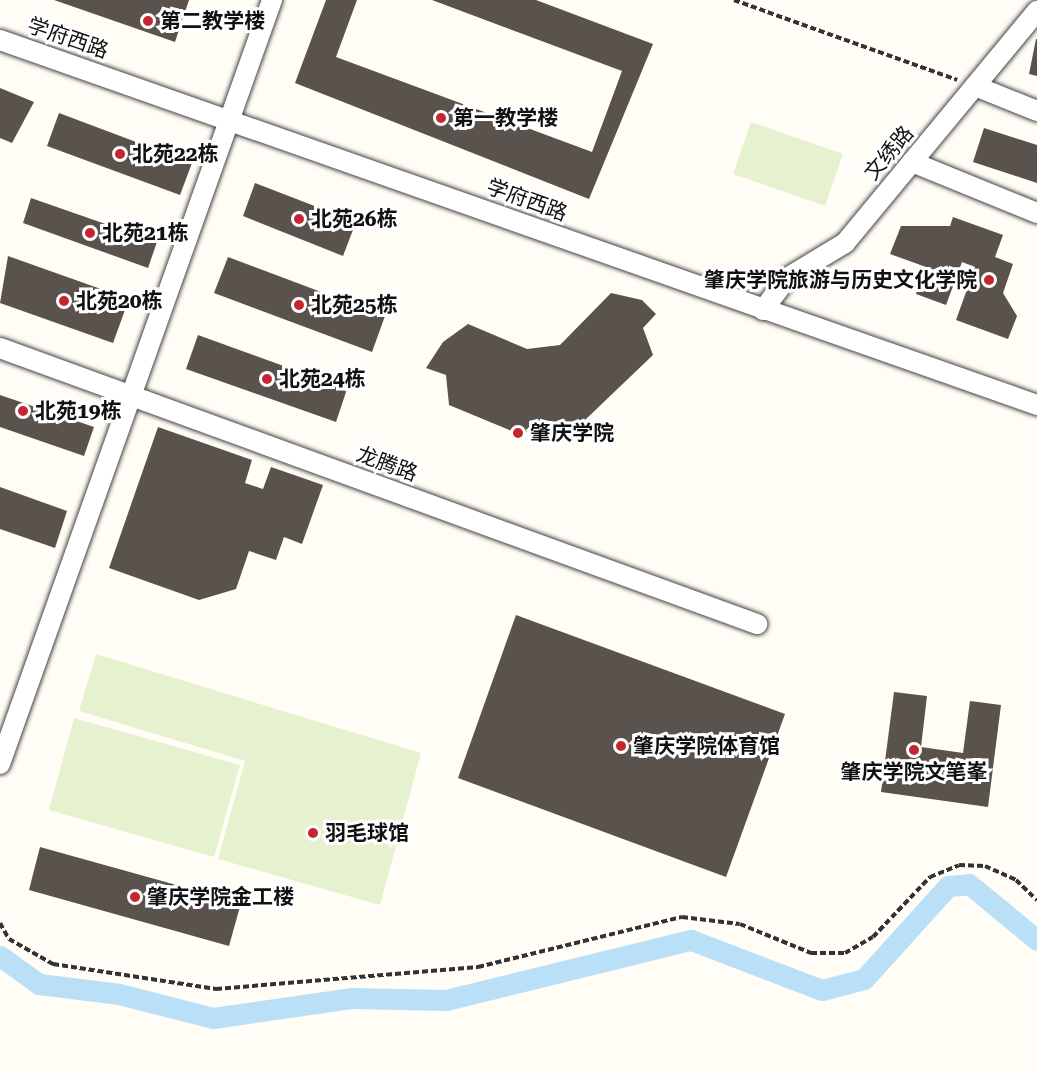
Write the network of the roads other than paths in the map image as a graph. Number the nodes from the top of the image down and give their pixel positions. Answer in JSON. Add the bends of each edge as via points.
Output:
{"nodes":[{"id":1,"x":272,"y":0,"type":"edge"},
{"id":2,"x":1037,"y":10,"type":"edge"},
{"id":3,"x":0,"y":40,"type":"edge"},
{"id":4,"x":975,"y":86,"type":"junction"},
{"id":5,"x":1037,"y":111,"type":"edge"},
{"id":6,"x":230,"y":119,"type":"junction"},
{"id":7,"x":912,"y":162,"type":"junction"},
{"id":8,"x":1037,"y":213,"type":"edge"},
{"id":9,"x":763,"y":310,"type":"junction"},
{"id":10,"x":0,"y":348,"type":"edge"},
{"id":11,"x":131,"y":396,"type":"junction"},
{"id":12,"x":1037,"y":405,"type":"edge"},
{"id":13,"x":757,"y":624,"type":"dead end"},
{"id":14,"x":0,"y":764,"type":"edge"}],
"edges":[{"from":1,"to":6,"type":"street"},
{"from":2,"to":4,"type":"street","name":"文绣路"},
{"from":3,"to":6,"type":"street","name":"学府西路"},
{"from":4,"to":5,"type":"street"},
{"from":4,"to":7,"type":"street","name":"文绣路"},
{"from":6,"to":9,"type":"street","name":"学府西路"},
{"from":6,"to":11,"type":"street"},
{"from":7,"to":8,"type":"street"},
{"from":7,"to":9,"type":"street","name":"文绣路","via":[[845,243],[787,278]]},
{"from":9,"to":12,"type":"street","name":"学府西路"},
{"from":10,"to":11,"type":"street","name":"龙腾路"},
{"from":11,"to":13,"type":"street","name":"龙腾路"},
{"from":11,"to":14,"type":"street"}]}
